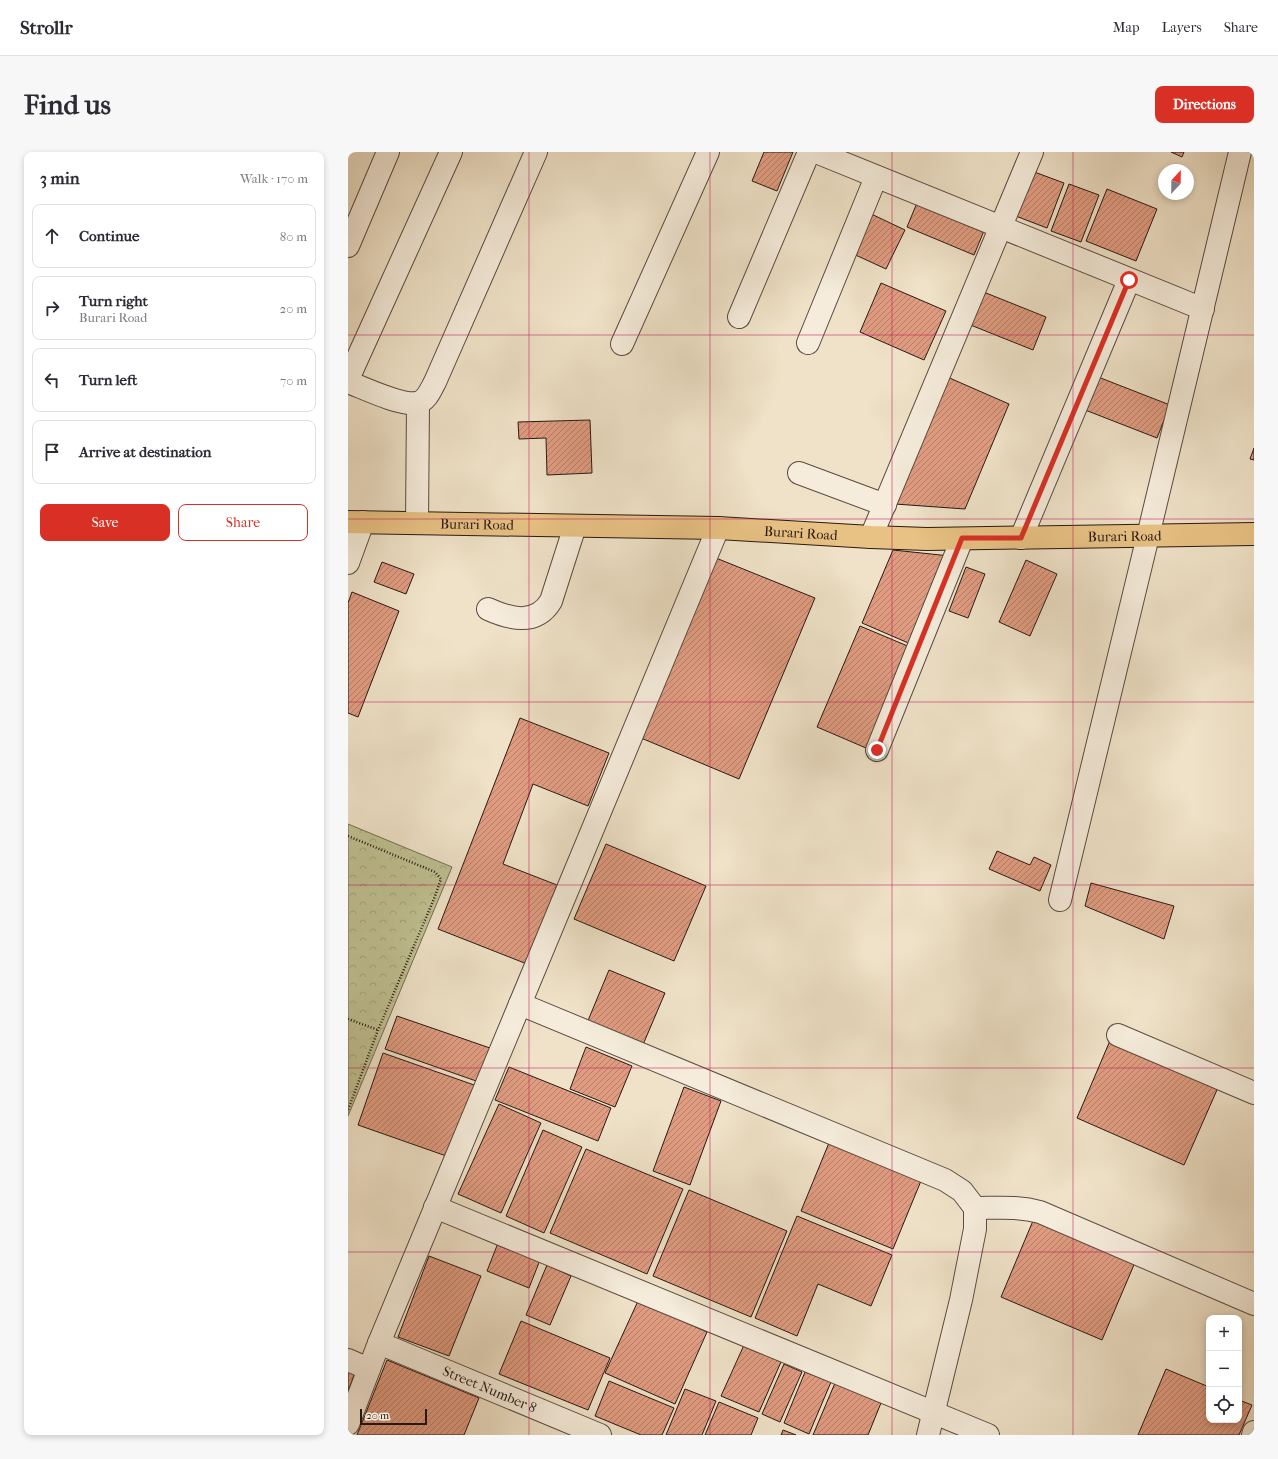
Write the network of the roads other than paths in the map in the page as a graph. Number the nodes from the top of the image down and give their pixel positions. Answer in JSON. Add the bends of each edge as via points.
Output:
{"nodes":[{"id":1,"x":388,"y":152,"type":"edge"},
{"id":2,"x":451,"y":152,"type":"edge"},
{"id":3,"x":536,"y":152,"type":"edge"},
{"id":4,"x":708,"y":152,"type":"edge"},
{"id":5,"x":815,"y":152,"type":"edge"},
{"id":6,"x":1032,"y":152,"type":"edge"},
{"id":7,"x":1240,"y":152,"type":"edge"},
{"id":8,"x":876,"y":177,"type":"junction"},
{"id":9,"x":1001,"y":228,"type":"junction"},
{"id":10,"x":348,"y":246,"type":"edge"},
{"id":11,"x":1129,"y":280,"type":"junction"},
{"id":12,"x":1202,"y":309,"type":"junction"},
{"id":13,"x":740,"y":317,"type":"dead end"},
{"id":14,"x":808,"y":343,"type":"dead end"},
{"id":15,"x":622,"y":344,"type":"dead end"},
{"id":16,"x":348,"y":381,"type":"edge"},
{"id":17,"x":418,"y":403,"type":"junction"},
{"id":18,"x":799,"y":473,"type":"dead end"},
{"id":19,"x":884,"y":505,"type":"junction"},
{"id":20,"x":356,"y":522,"type":"edge"},
{"id":21,"x":417,"y":523,"type":"junction"},
{"id":22,"x":575,"y":526,"type":"junction"},
{"id":23,"x":718,"y":528,"type":"junction"},
{"id":24,"x":1254,"y":534,"type":"edge"},
{"id":25,"x":1148,"y":536,"type":"junction"},
{"id":26,"x":871,"y":537,"type":"junction"},
{"id":27,"x":962,"y":538,"type":"junction"},
{"id":28,"x":1021,"y":538,"type":"junction"},
{"id":29,"x":348,"y":563,"type":"edge"},
{"id":30,"x":488,"y":609,"type":"dead end"},
{"id":31,"x":877,"y":750,"type":"dead end"},
{"id":32,"x":1060,"y":900,"type":"dead end"},
{"id":33,"x":520,"y":1004,"type":"junction"},
{"id":34,"x":1118,"y":1035,"type":"dead end"},
{"id":35,"x":1254,"y":1093,"type":"edge"},
{"id":36,"x":435,"y":1208,"type":"junction"},
{"id":37,"x":975,"y":1208,"type":"junction"},
{"id":38,"x":1254,"y":1304,"type":"edge"},
{"id":39,"x":378,"y":1343,"type":"junction"},
{"id":40,"x":348,"y":1360,"type":"edge"},
{"id":41,"x":369,"y":1369,"type":"junction"},
{"id":42,"x":933,"y":1412,"type":"junction"},
{"id":43,"x":348,"y":1424,"type":"edge"},
{"id":44,"x":1254,"y":1432,"type":"edge"},
{"id":45,"x":600,"y":1435,"type":"edge"},
{"id":46,"x":928,"y":1435,"type":"edge"},
{"id":47,"x":988,"y":1435,"type":"edge"},
{"id":48,"x":1253,"y":1435,"type":"edge"}],
"edges":[{"from":1,"to":10,"type":"street"},
{"from":2,"to":16,"type":"street"},
{"from":3,"to":17,"type":"street","via":[[435,382],[426,398]]},
{"from":4,"to":15,"type":"street"},
{"from":5,"to":8,"type":"street"},
{"from":5,"to":13,"type":"street"},
{"from":6,"to":9,"type":"street"},
{"from":7,"to":12,"type":"street"},
{"from":8,"to":9,"type":"street"},
{"from":8,"to":14,"type":"street"},
{"from":9,"to":11,"type":"street"},
{"from":9,"to":19,"type":"street"},
{"from":11,"to":12,"type":"street"},
{"from":11,"to":28,"type":"street"},
{"from":12,"to":25,"type":"street"},
{"from":16,"to":17,"type":"street","via":[[390,398]]},
{"from":17,"to":21,"type":"street"},
{"from":18,"to":19,"type":"street"},
{"from":19,"to":26,"type":"street"},
{"from":20,"to":21,"type":"main road","name":"Burari Road"},
{"from":20,"to":29,"type":"street"},
{"from":21,"to":22,"type":"main road","name":"Burari Road"},
{"from":22,"to":23,"type":"main road","name":"Burari Road"},
{"from":22,"to":30,"type":"street","via":[[550,601],[541,614],[519,618]]},
{"from":23,"to":26,"type":"main road","name":"Burari Road"},
{"from":23,"to":33,"type":"street"},
{"from":24,"to":25,"type":"main road","name":"Burari Road"},
{"from":25,"to":28,"type":"main road","name":"Burari Road"},
{"from":25,"to":32,"type":"street"},
{"from":26,"to":27,"type":"main road","name":"Burari Road"},
{"from":27,"to":28,"type":"main road","name":"Burari Road"},
{"from":27,"to":31,"type":"street"},
{"from":33,"to":36,"type":"street"},
{"from":33,"to":37,"type":"street","via":[[945,1180],[962,1191]]},
{"from":34,"to":35,"type":"street"},
{"from":36,"to":39,"type":"street"},
{"from":36,"to":42,"type":"street"},
{"from":37,"to":38,"type":"street","via":[[1014,1207],[1040,1212]]},
{"from":37,"to":42,"type":"street","via":[[975,1229],[961,1300]]},
{"from":39,"to":41,"type":"street"},
{"from":39,"to":45,"type":"street","name":"Street Number 8"},
{"from":40,"to":41,"type":"street"},
{"from":41,"to":43,"type":"street"},
{"from":42,"to":46,"type":"street"},
{"from":42,"to":47,"type":"street"},
{"from":44,"to":48,"type":"street"}]}
